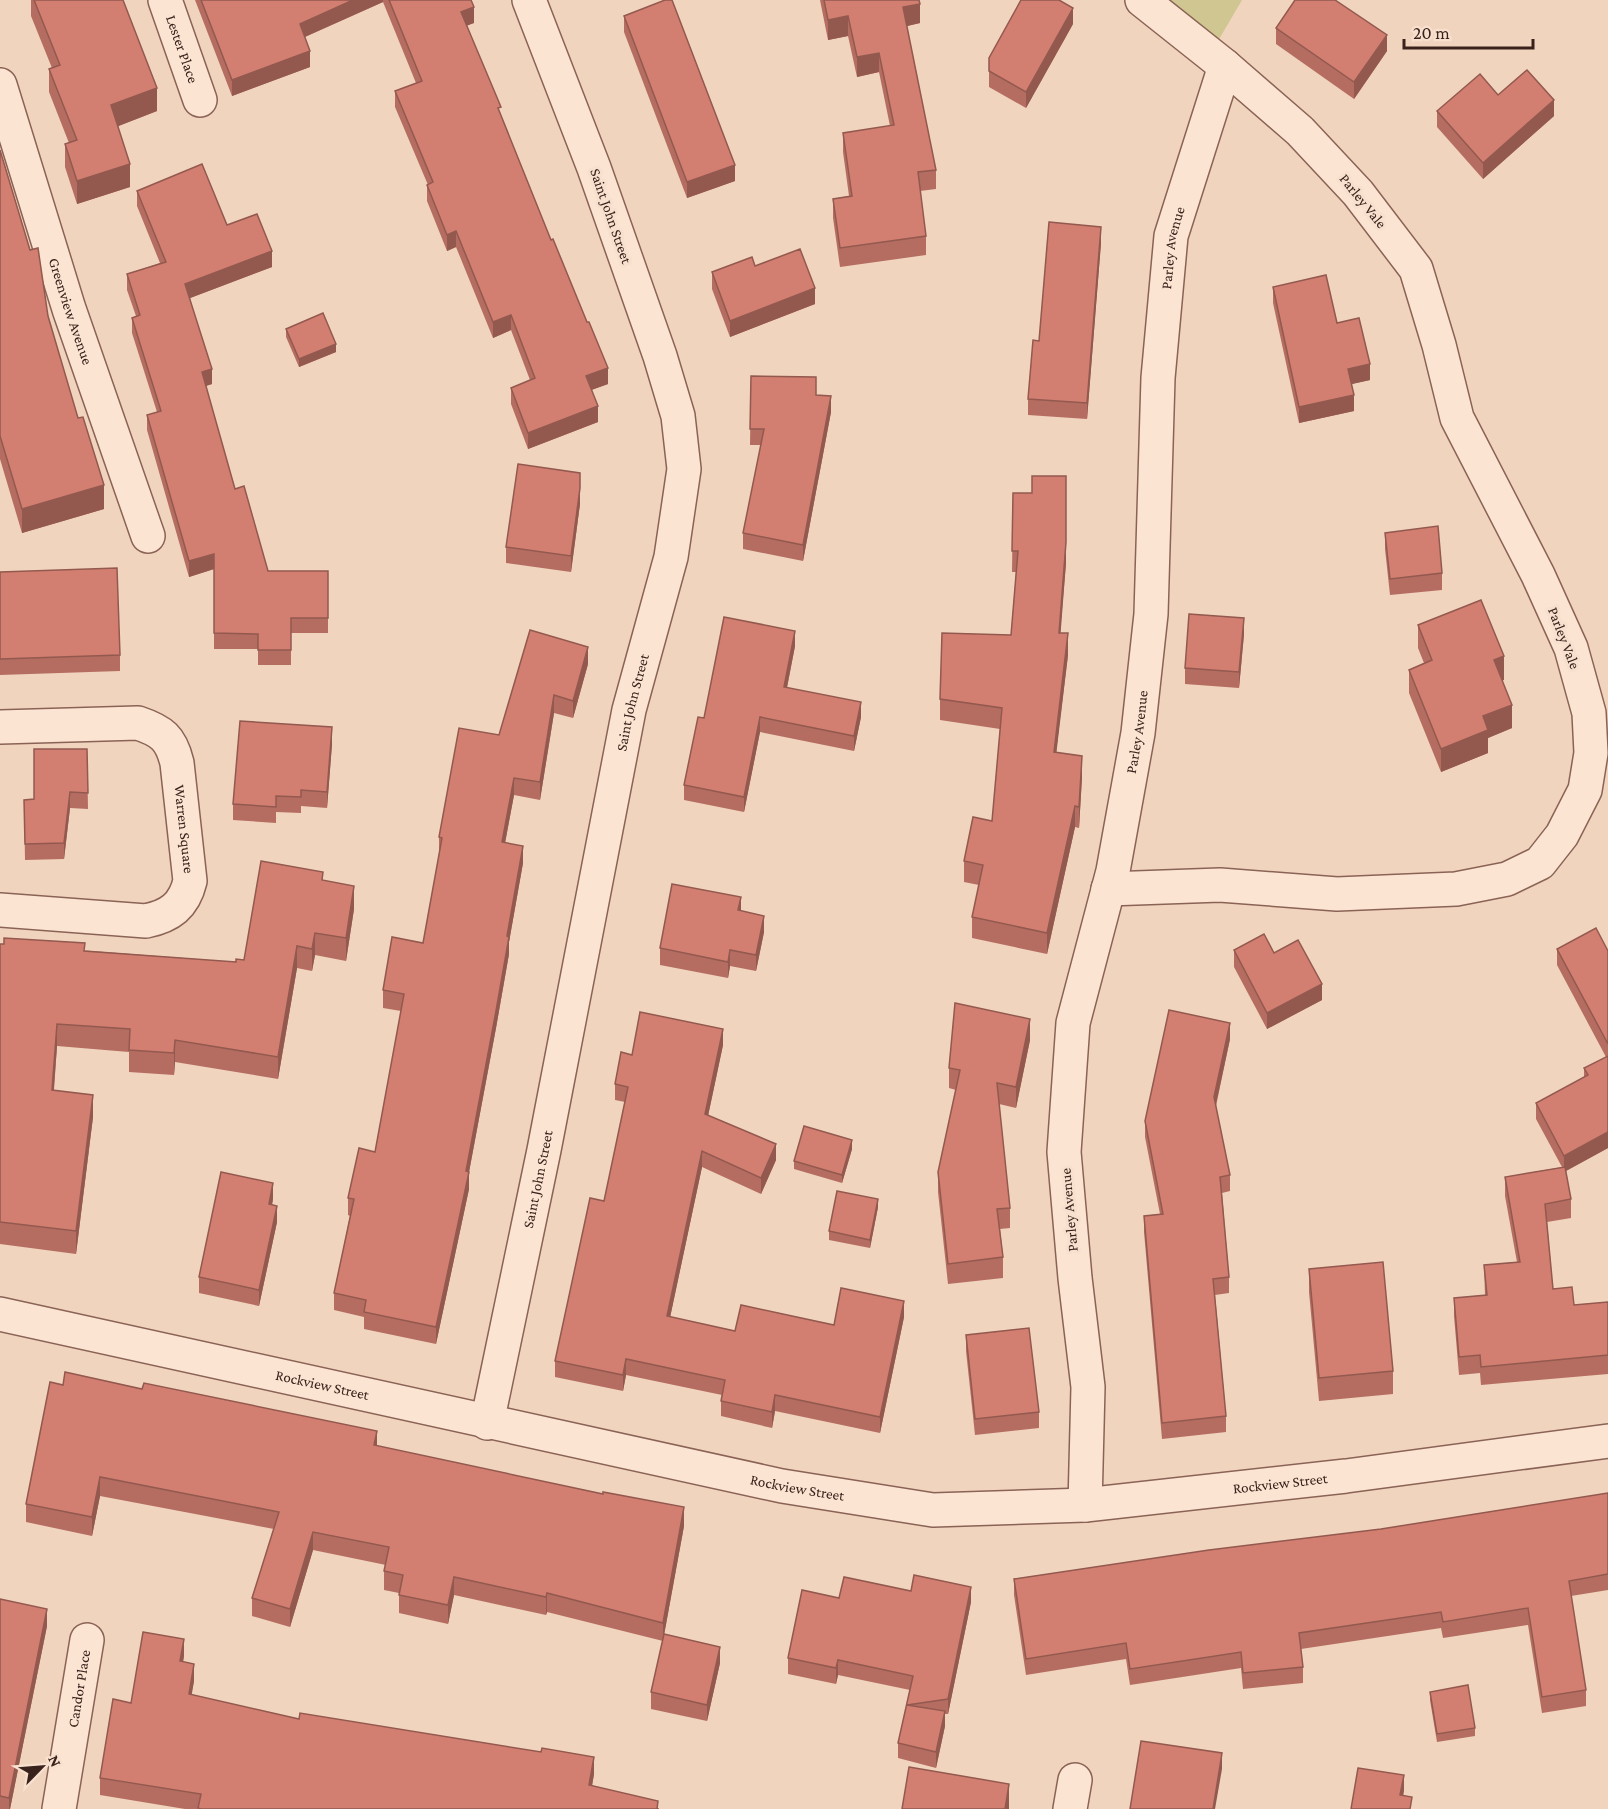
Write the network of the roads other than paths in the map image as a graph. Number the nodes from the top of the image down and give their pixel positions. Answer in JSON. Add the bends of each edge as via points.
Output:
{"nodes":[{"id":1,"x":165,"y":0,"type":"edge"},
{"id":2,"x":529,"y":0,"type":"edge"},
{"id":3,"x":1142,"y":0,"type":"edge"},
{"id":4,"x":1225,"y":66,"type":"junction"},
{"id":5,"x":0,"y":85,"type":"edge"},
{"id":6,"x":200,"y":100,"type":"dead end"},
{"id":7,"x":148,"y":536,"type":"dead end"},
{"id":8,"x":1598,"y":711,"type":"edge"},
{"id":9,"x":0,"y":727,"type":"edge"},
{"id":10,"x":1108,"y":890,"type":"junction"},
{"id":11,"x":0,"y":910,"type":"edge"},
{"id":12,"x":0,"y":1314,"type":"edge"},
{"id":13,"x":487,"y":1423,"type":"junction"},
{"id":14,"x":1608,"y":1441,"type":"edge"},
{"id":15,"x":1085,"y":1505,"type":"junction"},
{"id":16,"x":87,"y":1640,"type":"dead end"},
{"id":17,"x":59,"y":1809,"type":"edge"}],
"edges":[{"from":1,"to":6,"type":"street","name":"Lester Place"},
{"from":2,"to":13,"type":"street","name":"Saint John Street","via":[[660,356],[678,416],[684,469],[671,557],[629,710]]},
{"from":3,"to":4,"type":"street"},
{"from":4,"to":8,"type":"street","name":"Parley Vale","via":[[1307,138],[1358,193],[1416,268],[1457,418],[1538,575]]},
{"from":4,"to":10,"type":"street","name":"Parley Avenue","via":[[1171,236],[1158,378],[1151,614],[1138,733]]},
{"from":5,"to":7,"type":"street","name":"Greenview Avenue","via":[[69,309]]},
{"from":8,"to":10,"type":"street","name":"Parley Vale","via":[[1585,790],[1562,835],[1540,863],[1507,879],[1456,889],[1337,894],[1220,885]]},
{"from":9,"to":11,"type":"street","name":"Warren Square","via":[[138,723],[164,735],[174,749],[177,763],[190,881],[176,908],[163,918],[146,921]]},
{"from":10,"to":15,"type":"street","name":"Parley Avenue","via":[[1073,1023],[1064,1152],[1088,1387]]},
{"from":12,"to":13,"type":"street","name":"Rockview Street"},
{"from":13,"to":15,"type":"street","name":"Rockview Street","via":[[782,1486],[933,1510]]},
{"from":14,"to":15,"type":"street","name":"Rockview Street"},
{"from":16,"to":17,"type":"street","name":"Candor Place"}]}
